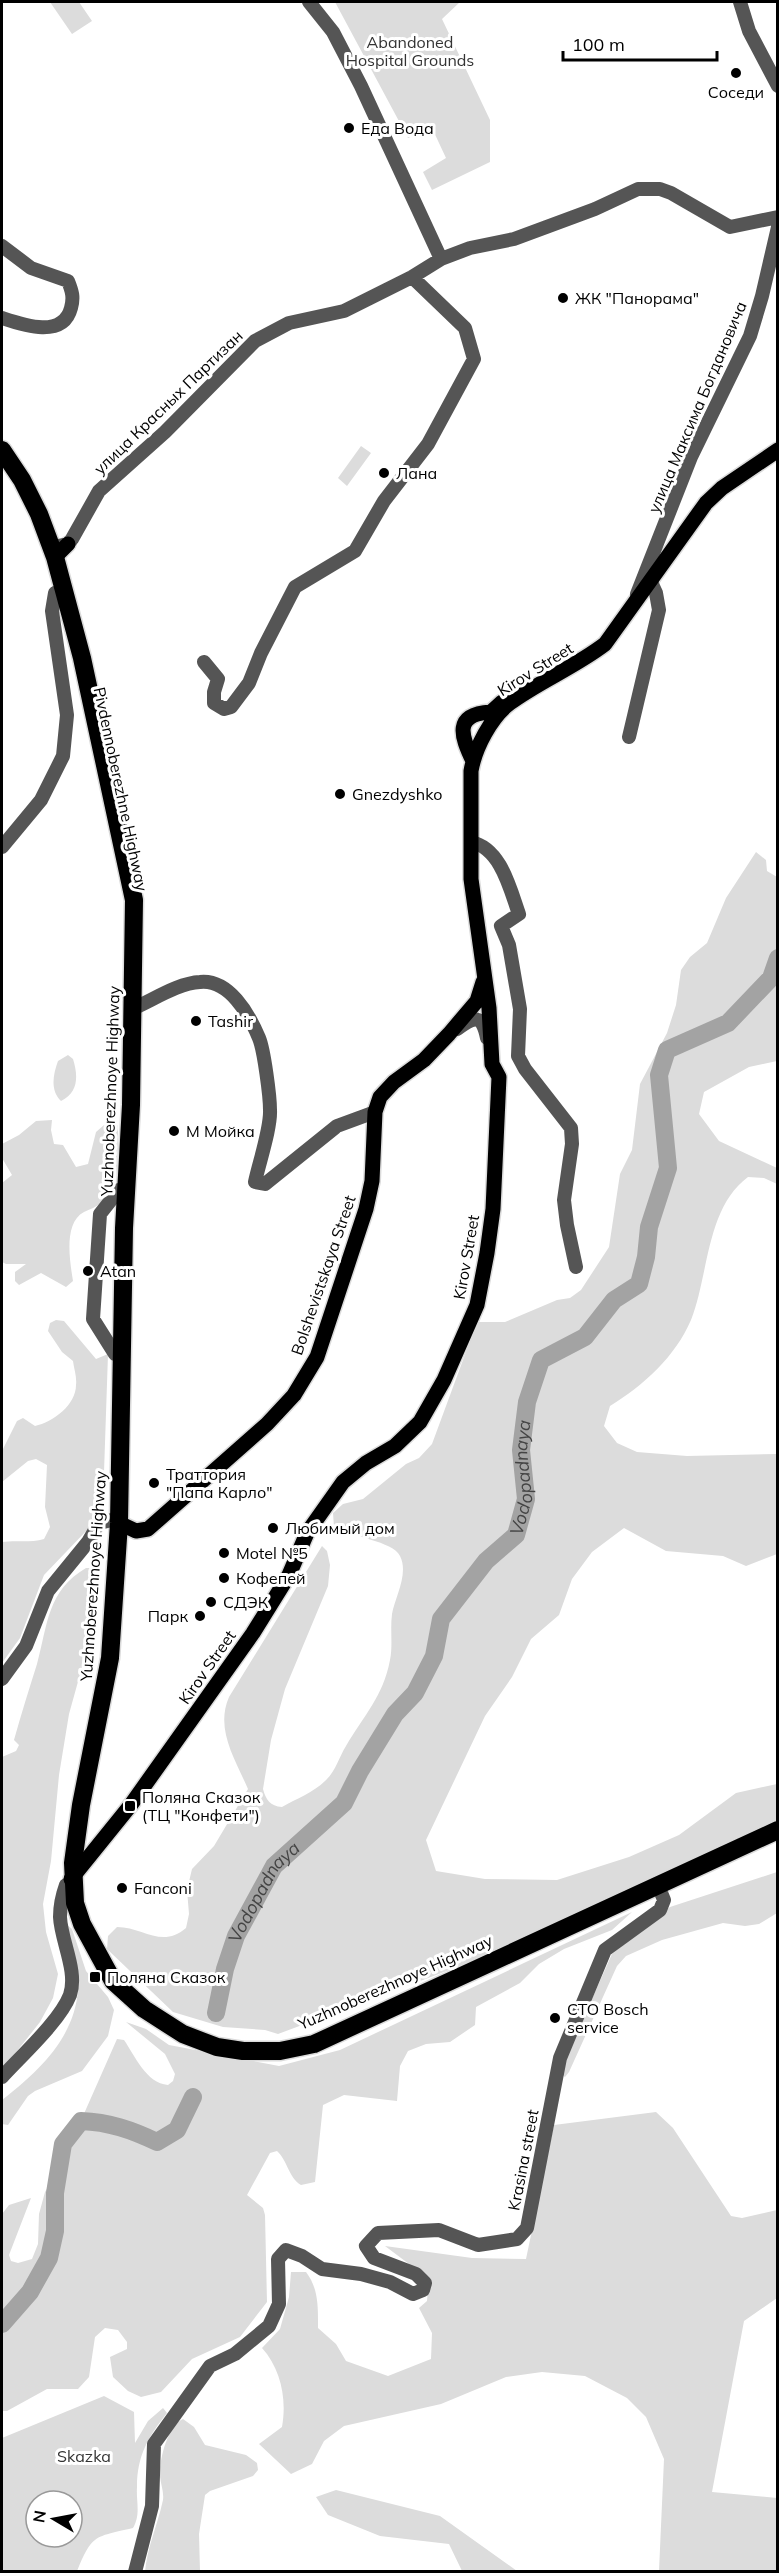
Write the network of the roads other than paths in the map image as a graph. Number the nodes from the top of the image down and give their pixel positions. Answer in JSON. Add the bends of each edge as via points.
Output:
{"nodes":[{"id":1,"x":309,"y":2,"type":"edge"},
{"id":2,"x":740,"y":2,"type":"edge"},
{"id":3,"x":777,"y":86,"type":"edge"},
{"id":4,"x":777,"y":217,"type":"edge"},
{"id":5,"x":777,"y":227,"type":"edge"},
{"id":6,"x":2,"y":246,"type":"edge"},
{"id":7,"x":441,"y":259,"type":"junction"},
{"id":8,"x":412,"y":277,"type":"junction"},
{"id":9,"x":2,"y":318,"type":"edge"},
{"id":10,"x":2,"y":450,"type":"edge"},
{"id":11,"x":777,"y":450,"type":"edge"},
{"id":12,"x":2,"y":462,"type":"edge"},
{"id":13,"x":61,"y":547,"type":"junction"},
{"id":14,"x":648,"y":583,"type":"junction"},
{"id":15,"x":56,"y":593,"type":"junction"},
{"id":16,"x":635,"y":597,"type":"junction"},
{"id":17,"x":204,"y":662,"type":"dead end"},
{"id":18,"x":493,"y":715,"type":"junction"},
{"id":19,"x":628,"y":737,"type":"dead end"},
{"id":20,"x":473,"y":761,"type":"junction"},
{"id":21,"x":471,"y":842,"type":"junction"},
{"id":22,"x":2,"y":847,"type":"edge"},
{"id":23,"x":485,"y":977,"type":"junction"},
{"id":24,"x":132,"y":1009,"type":"junction"},
{"id":25,"x":449,"y":1034,"type":"junction"},
{"id":26,"x":492,"y":1064,"type":"junction"},
{"id":27,"x":375,"y":1112,"type":"junction"},
{"id":28,"x":576,"y":1267,"type":"dead end"},
{"id":29,"x":115,"y":1354,"type":"joint"},
{"id":30,"x":110,"y":1522,"type":"junction"},
{"id":31,"x":2,"y":1679,"type":"edge"},
{"id":32,"x":777,"y":1830,"type":"edge"},
{"id":33,"x":777,"y":1840,"type":"edge"},
{"id":34,"x":68,"y":1883,"type":"junction"},
{"id":35,"x":661,"y":1889,"type":"junction"},
{"id":36,"x":2,"y":2077,"type":"edge"},
{"id":37,"x":135,"y":2571,"type":"edge"}],
"edges":[{"from":1,"to":7,"type":"street","via":[[333,32],[361,86]]},
{"from":2,"to":3,"type":"street","via":[[749,31]]},
{"from":4,"to":7,"type":"street","name":"улица Красных Партизан","via":[[730,227],[671,193],[638,189],[595,209]]},
{"from":5,"to":16,"type":"street","name":"улица Максима Богдановича","via":[[750,336],[690,459]]},
{"from":6,"to":9,"type":"street","via":[[31,268],[68,281],[73,293],[69,316],[60,324],[36,328]]},
{"from":7,"to":8,"type":"street","name":"улица Красных Партизан"},
{"from":8,"to":13,"type":"street","name":"улица Красных Партизан","via":[[344,311],[289,323],[255,341],[165,432],[99,491]]},
{"from":8,"to":17,"type":"street","via":[[465,328],[474,359],[449,407],[428,444],[384,501],[356,551],[295,587],[249,683],[231,707],[224,709],[214,703],[218,679]]},
{"from":10,"to":13,"type":"highway","name":"Yuzhnoberezhnoye Highway"},
{"from":11,"to":14,"type":"main road","name":"Kirov Street","via":[[706,503]]},
{"from":12,"to":15,"type":"highway","name":"Pivdennoberezhne Highway","via":[[32,516]]},
{"from":13,"to":24,"type":"highway","name":"Yuzhnoberezhnoye Highway","via":[[134,900]]},
{"from":14,"to":16,"type":"main road"},
{"from":14,"to":18,"type":"main road","name":"Kirov Street","via":[[605,644]]},
{"from":14,"to":19,"type":"street","via":[[656,593],[659,610]]},
{"from":15,"to":22,"type":"street","via":[[52,611],[66,715],[63,756],[41,800]]},
{"from":15,"to":29,"type":"highway","name":"Pivdennoberezhne Highway","via":[[126,903]]},
{"from":16,"to":18,"type":"main road","via":[[601,640],[504,700]]},
{"from":18,"to":20,"type":"main road","name":"Kirov Street"},
{"from":18,"to":20,"type":"main road","via":[[470,716],[461,729]]},
{"from":20,"to":21,"type":"main road","name":"Kirov Street"},
{"from":21,"to":23,"type":"main road","name":"Kirov Street","via":[[471,879]]},
{"from":21,"to":28,"type":"street","via":[[490,851],[503,871],[519,914],[501,926],[509,945],[520,1009],[518,1056],[571,1128],[564,1200]]},
{"from":23,"to":25,"type":"main road","name":"Bolshevistskaya Street","via":[[477,1000]]},
{"from":23,"to":26,"type":"main road","name":"Kirov Street"},
{"from":24,"to":27,"type":"street","via":[[201,981],[215,982],[227,989],[240,1005],[260,1039],[270,1112],[255,1182],[265,1184],[337,1126]]},
{"from":24,"to":30,"type":"highway","name":"Yuzhnoberezhnoye Highway","via":[[131,1104]]},
{"from":25,"to":26,"type":"street","via":[[470,1019],[478,1019],[484,1024]]},
{"from":25,"to":27,"type":"main road","name":"Bolshevistskaya Street","via":[[380,1097]]},
{"from":26,"to":34,"type":"main road","name":"Kirov Street","via":[[499,1077],[487,1253],[477,1305],[444,1380],[420,1422],[395,1446],[343,1482],[307,1533],[289,1575],[253,1633],[130,1806]]},
{"from":27,"to":30,"type":"main road","name":"Bolshevistskaya Street","via":[[372,1181],[366,1209],[318,1357],[294,1395],[267,1424],[148,1528],[136,1531]]},
{"from":29,"to":30,"type":"highway","name":"Yuzhnoberezhnoye Highway"},
{"from":30,"to":31,"type":"street","via":[[48,1591],[26,1646]]},
{"from":30,"to":34,"type":"highway","name":"Yuzhnoberezhnoye Highway","via":[[105,1646],[76,1797]]},
{"from":30,"to":34,"type":"highway","name":"Yuzhnoberezhnoye Highway","via":[[110,1658]]},
{"from":32,"to":35,"type":"highway","name":"Yuzhnoberezhnoye Highway"},
{"from":33,"to":35,"type":"highway","name":"Yuzhnoberezhnoye Highway"},
{"from":34,"to":35,"type":"highway","name":"Yuzhnoberezhnoye Highway","via":[[82,1924],[113,1981],[144,2009],[183,2034],[217,2047],[243,2051],[280,2051],[314,2044]]},
{"from":34,"to":35,"type":"highway","name":"Yuzhnoberezhnoye Highway","via":[[69,1908],[112,1988],[165,2029],[202,2047],[241,2056],[280,2056],[321,2047]]},
{"from":34,"to":36,"type":"street","name":"Kirov Street","via":[[61,1918],[72,1976],[71,1994]]},
{"from":35,"to":37,"type":"street","name":"Krasina street","via":[[664,1900],[660,1910],[605,1950],[560,2058],[527,2228],[516,2239],[478,2245],[440,2230],[378,2233],[366,2246],[374,2258],[416,2274],[425,2283],[423,2290],[413,2294],[361,2274],[322,2270],[286,2250],[278,2259],[279,2304],[270,2326],[235,2354],[210,2366],[154,2444],[152,2506]]}]}
